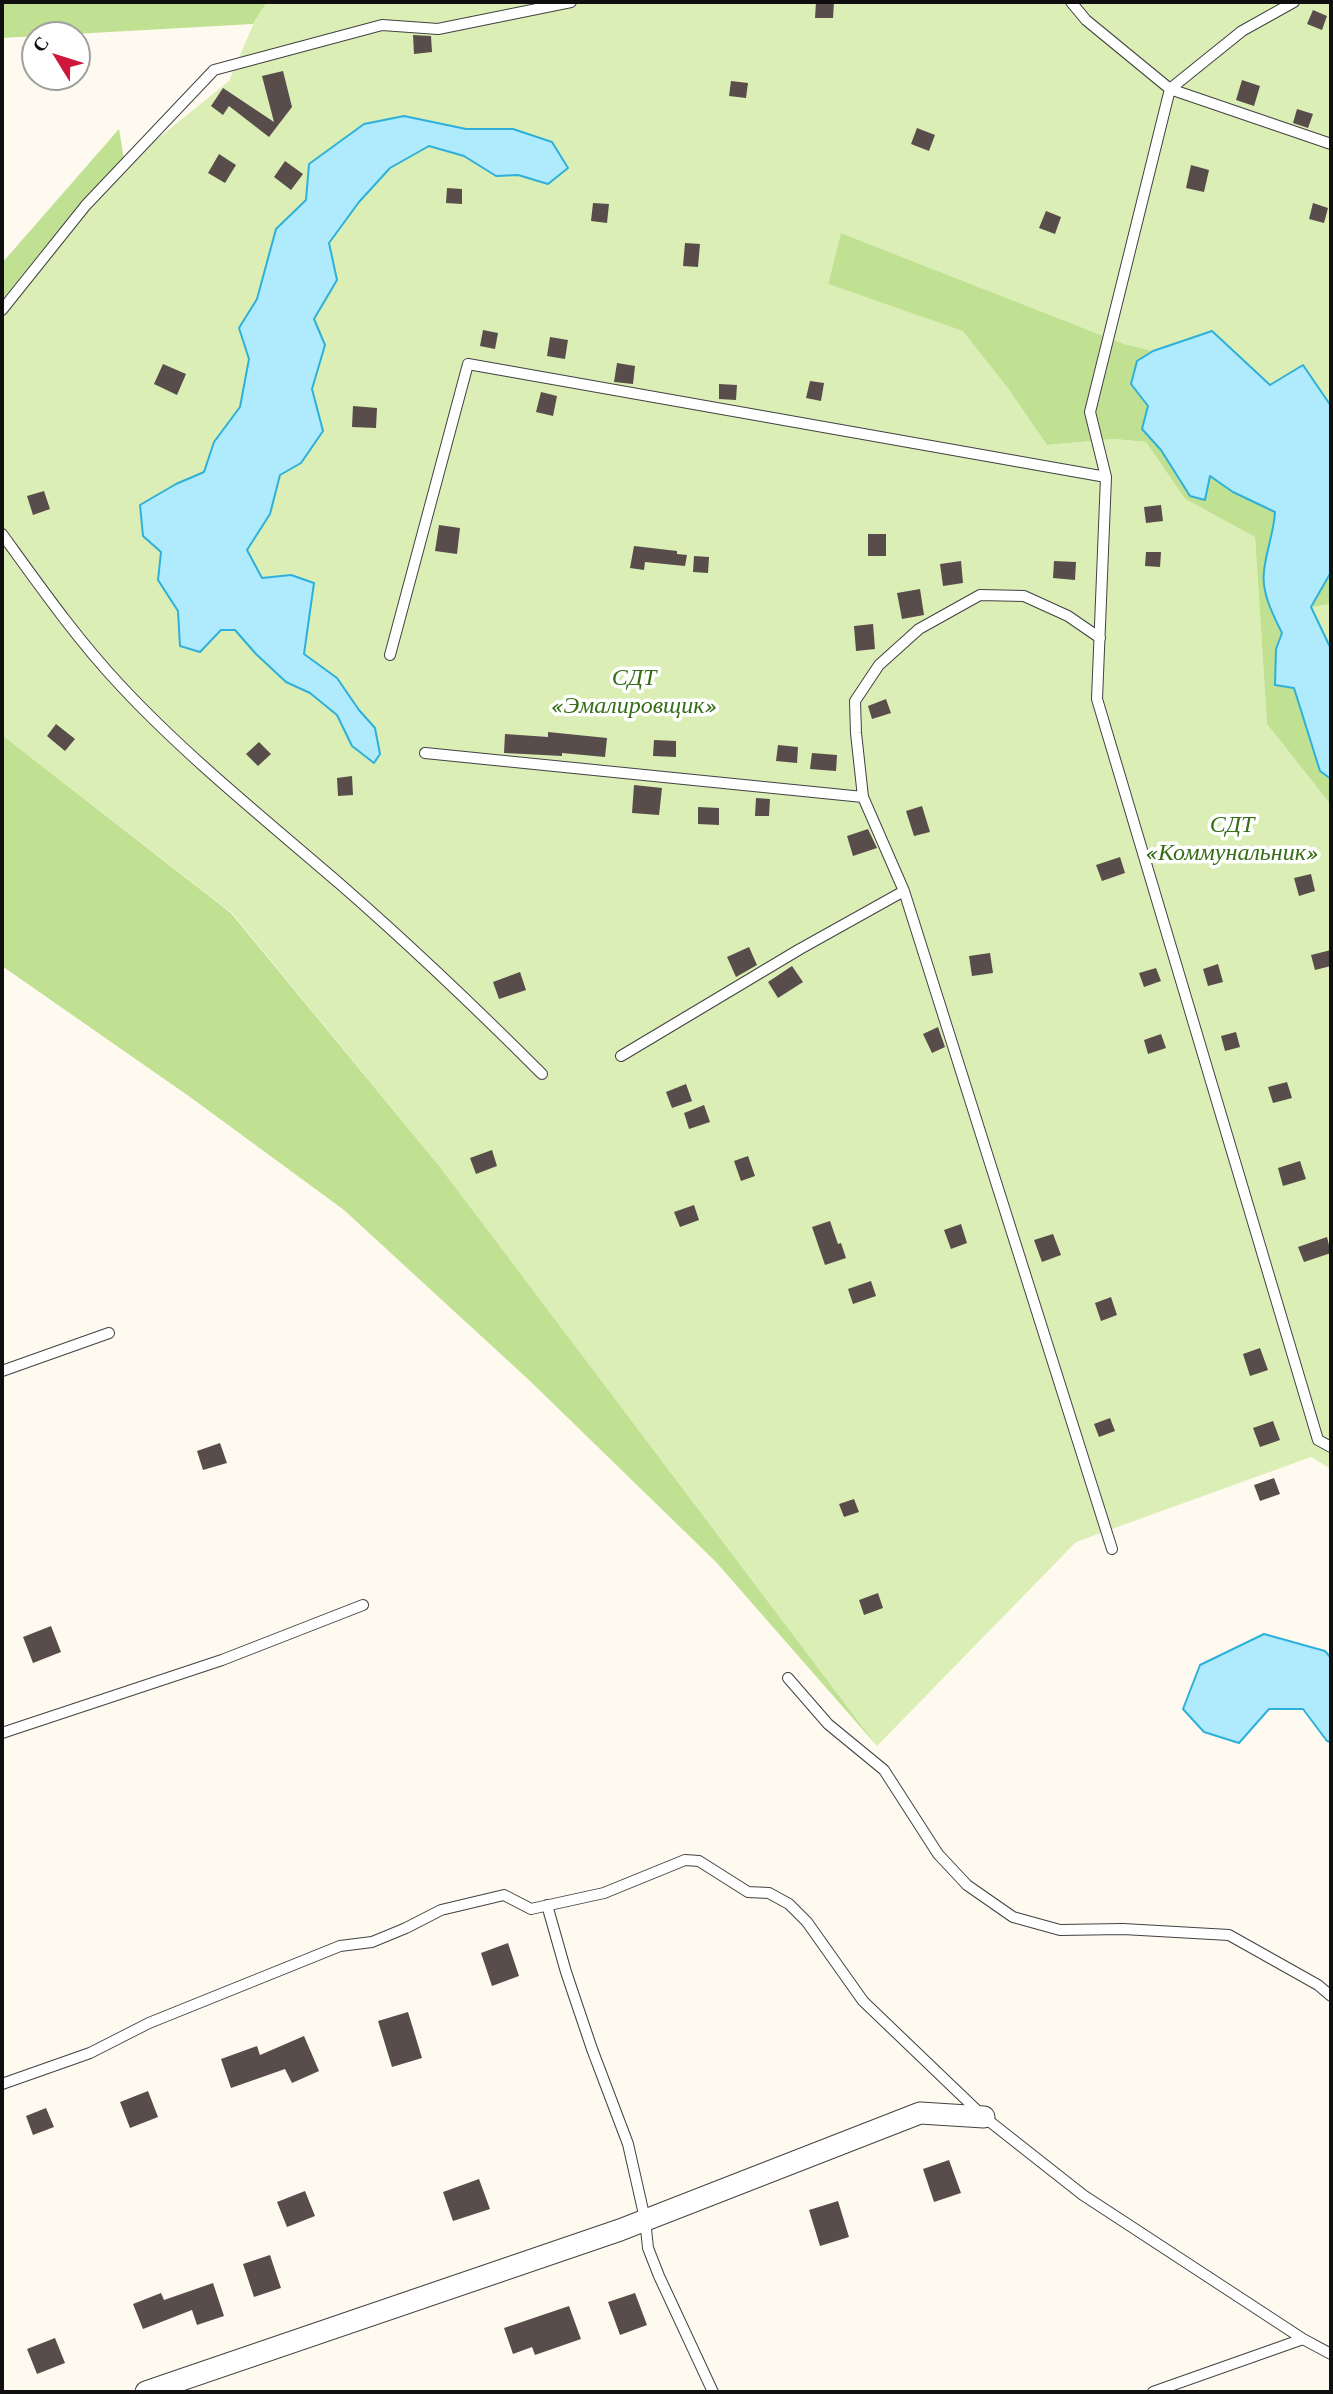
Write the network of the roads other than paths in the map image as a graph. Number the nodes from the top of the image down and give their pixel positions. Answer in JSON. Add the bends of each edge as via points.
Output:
{"nodes":[{"id":1,"x":571,"y":2,"type":"edge"},
{"id":2,"x":1071,"y":2,"type":"edge"},
{"id":3,"x":1294,"y":2,"type":"edge"},
{"id":4,"x":1170,"y":89,"type":"junction"},
{"id":5,"x":1331,"y":144,"type":"edge"},
{"id":6,"x":2,"y":310,"type":"edge"},
{"id":7,"x":1106,"y":477,"type":"junction"},
{"id":8,"x":2,"y":534,"type":"edge"},
{"id":9,"x":1100,"y":638,"type":"junction"},
{"id":10,"x":390,"y":655,"type":"dead end"},
{"id":11,"x":425,"y":753,"type":"dead end"},
{"id":12,"x":863,"y":797,"type":"junction"},
{"id":13,"x":904,"y":891,"type":"junction"},
{"id":14,"x":621,"y":1056,"type":"dead end"},
{"id":15,"x":542,"y":1074,"type":"dead end"},
{"id":16,"x":109,"y":1334,"type":"dead end"},
{"id":17,"x":2,"y":1371,"type":"edge"},
{"id":18,"x":1331,"y":1447,"type":"edge"},
{"id":19,"x":1112,"y":1549,"type":"dead end"},
{"id":20,"x":363,"y":1605,"type":"dead end"},
{"id":21,"x":788,"y":1678,"type":"dead end"},
{"id":22,"x":2,"y":1734,"type":"edge"},
{"id":23,"x":547,"y":1905,"type":"junction"},
{"id":24,"x":1331,"y":1996,"type":"edge"},
{"id":25,"x":2,"y":2084,"type":"edge"},
{"id":26,"x":984,"y":2117,"type":"junction"},
{"id":27,"x":645,"y":2219,"type":"junction"},
{"id":28,"x":1303,"y":2339,"type":"junction"},
{"id":29,"x":1331,"y":2354,"type":"edge"},
{"id":30,"x":146,"y":2392,"type":"edge"},
{"id":31,"x":713,"y":2392,"type":"edge"},
{"id":32,"x":1153,"y":2392,"type":"edge"}],
"edges":[{"from":1,"to":6,"type":"lane","via":[[438,29],[382,25],[214,70],[86,205]]},
{"from":2,"to":4,"type":"lane","via":[[1086,20]]},
{"from":3,"to":4,"type":"lane","via":[[1242,31]]},
{"from":4,"to":5,"type":"lane"},
{"from":4,"to":7,"type":"lane","via":[[1090,412]]},
{"from":7,"to":9,"type":"lane"},
{"from":7,"to":10,"type":"lane","via":[[468,364]]},
{"from":8,"to":15,"type":"lane","via":[[120,685]]},
{"from":9,"to":12,"type":"lane","via":[[1024,596],[980,595],[919,629],[878,665],[855,701]]},
{"from":9,"to":18,"type":"lane","via":[[1097,699],[1318,1440]]},
{"from":11,"to":12,"type":"lane"},
{"from":12,"to":13,"type":"lane"},
{"from":13,"to":14,"type":"lane"},
{"from":13,"to":19,"type":"lane"},
{"from":16,"to":17,"type":"lane"},
{"from":20,"to":22,"type":"lane","via":[[222,1660]]},
{"from":21,"to":24,"type":"lane","via":[[828,1724],[884,1770],[939,1854],[967,1885],[1013,1917],[1060,1930],[1229,1936]]},
{"from":23,"to":25,"type":"lane","via":[[531,1909],[504,1895],[441,1910],[372,1942],[340,1945],[149,2022],[90,2053]]},
{"from":23,"to":26,"type":"lane","via":[[604,1894],[685,1860],[699,1861],[748,1892],[769,1893],[807,1922],[863,2001]]},
{"from":23,"to":27,"type":"lane","via":[[592,2049],[628,2144]]},
{"from":26,"to":27,"type":"street","via":[[920,2113]]},
{"from":26,"to":28,"type":"lane","via":[[1083,2195]]},
{"from":27,"to":30,"type":"street"},
{"from":27,"to":31,"type":"lane","via":[[648,2248],[659,2276]]},
{"from":28,"to":29,"type":"lane"},
{"from":28,"to":32,"type":"lane"}]}
